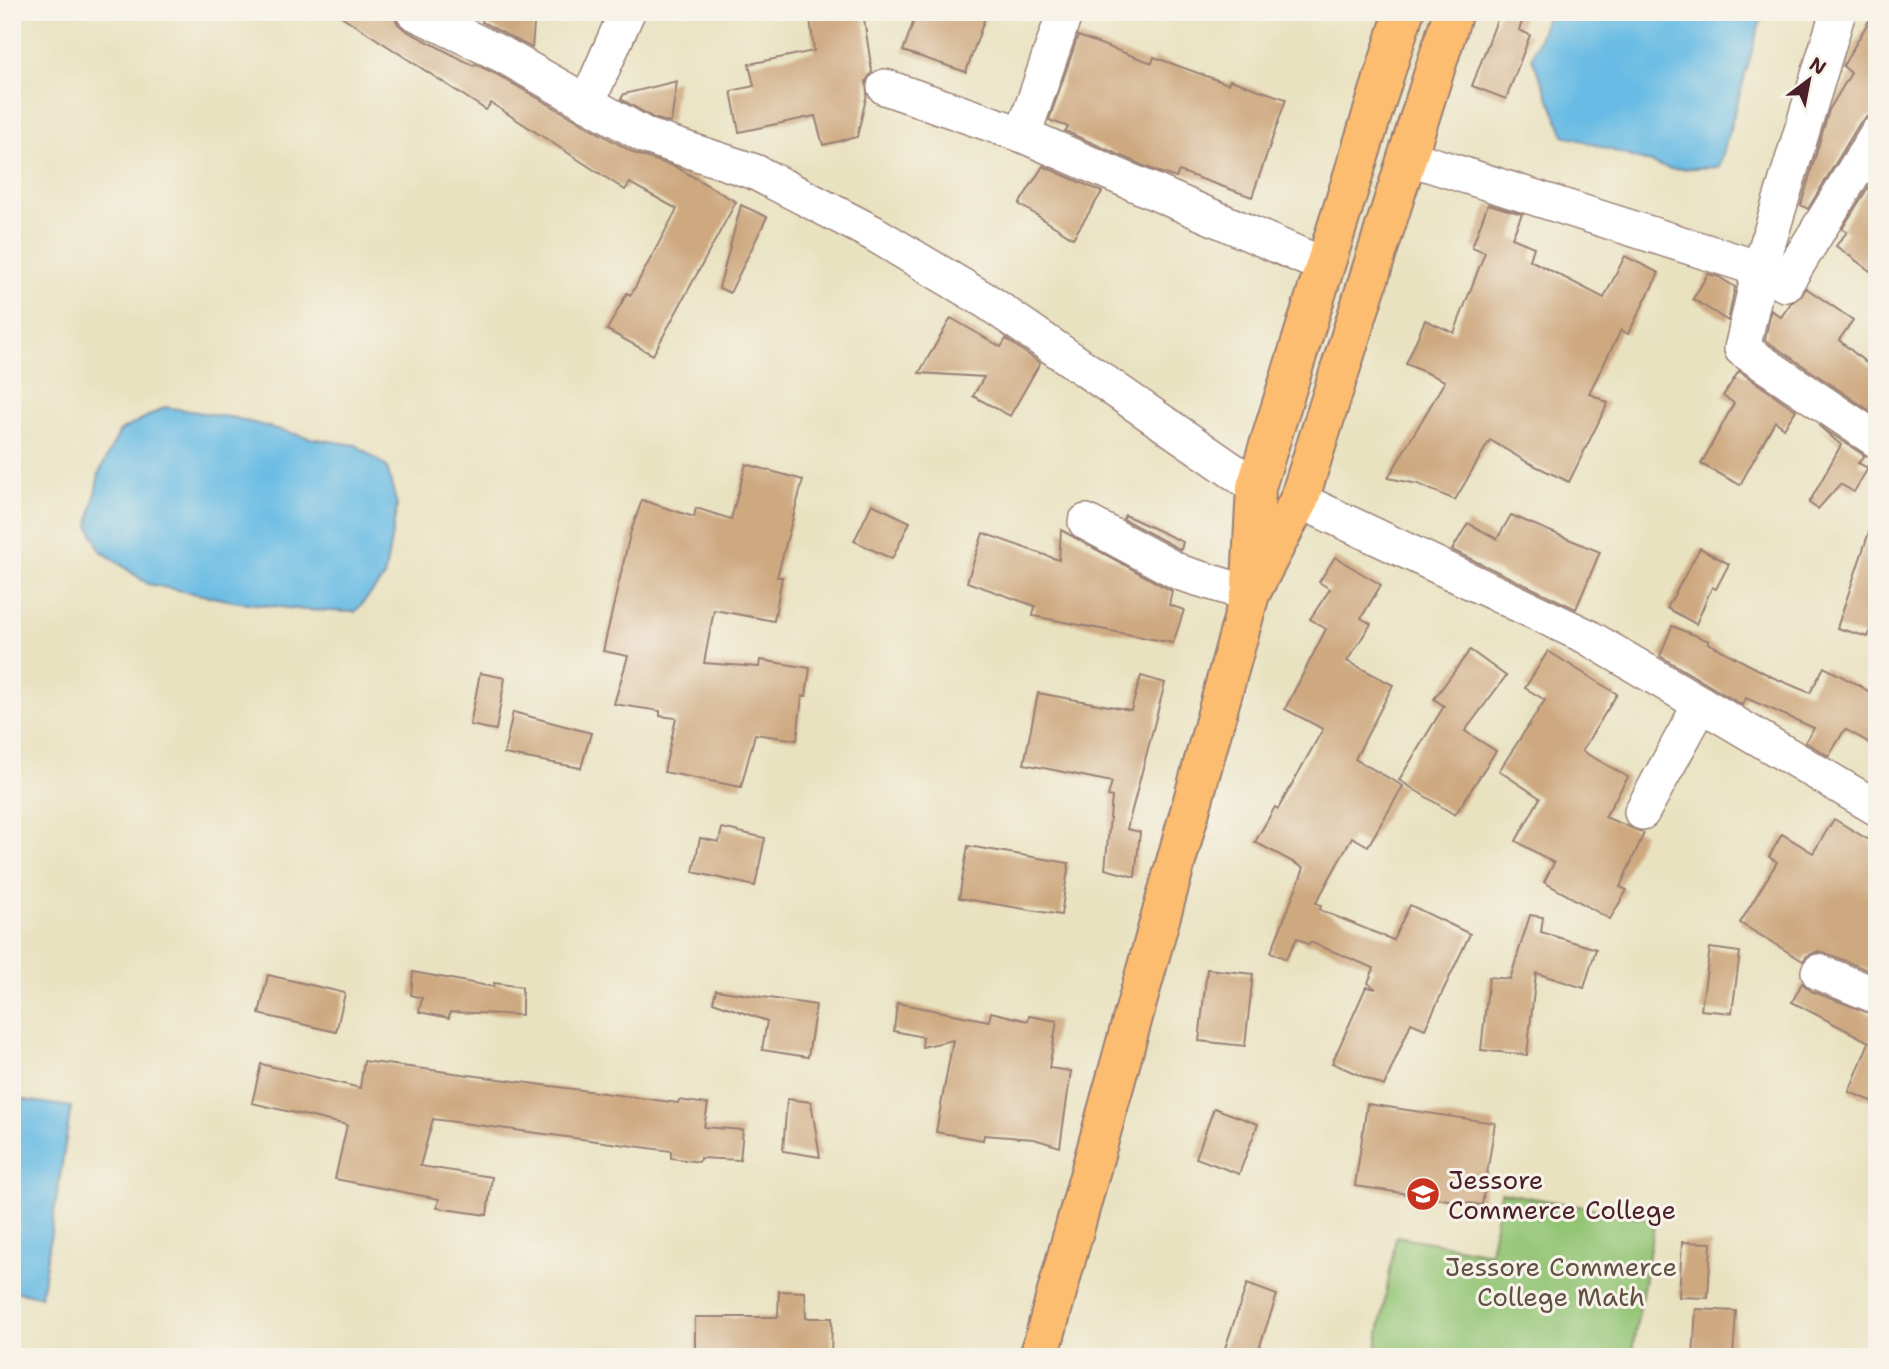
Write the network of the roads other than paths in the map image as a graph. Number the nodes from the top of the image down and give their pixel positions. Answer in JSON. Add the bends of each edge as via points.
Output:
{"nodes":[{"id":1,"x":414,"y":12,"type":"edge"},
{"id":2,"x":627,"y":12,"type":"edge"},
{"id":3,"x":1065,"y":12,"type":"edge"},
{"id":4,"x":1404,"y":12,"type":"edge"},
{"id":5,"x":1453,"y":12,"type":"edge"},
{"id":6,"x":1838,"y":12,"type":"edge"},
{"id":7,"x":885,"y":88,"type":"dead end"},
{"id":8,"x":587,"y":103,"type":"junction"},
{"id":9,"x":1877,"y":134,"type":"edge"},
{"id":10,"x":1023,"y":135,"type":"junction"},
{"id":11,"x":1407,"y":157,"type":"junction"},
{"id":12,"x":1325,"y":266,"type":"junction"},
{"id":13,"x":1760,"y":269,"type":"junction"},
{"id":14,"x":1877,"y":440,"type":"edge"},
{"id":15,"x":1256,"y":487,"type":"junction"},
{"id":16,"x":1299,"y":500,"type":"junction"},
{"id":17,"x":1086,"y":522,"type":"dead end"},
{"id":18,"x":1250,"y":594,"type":"junction"},
{"id":19,"x":1701,"y":704,"type":"junction"},
{"id":20,"x":1877,"y":808,"type":"edge"},
{"id":21,"x":1642,"y":812,"type":"dead end"},
{"id":22,"x":1819,"y":972,"type":"dead end"},
{"id":23,"x":1877,"y":996,"type":"edge"},
{"id":24,"x":1039,"y":1357,"type":"edge"}],
"edges":[{"from":1,"to":8,"type":"street"},
{"from":2,"to":8,"type":"street"},
{"from":3,"to":10,"type":"street"},
{"from":4,"to":12,"type":"highway"},
{"from":5,"to":11,"type":"highway"},
{"from":6,"to":13,"type":"street"},
{"from":7,"to":10,"type":"street"},
{"from":8,"to":15,"type":"street","via":[[646,136],[755,172],[873,233],[988,302]]},
{"from":9,"to":13,"type":"street","via":[[1785,284]]},
{"from":10,"to":12,"type":"street"},
{"from":11,"to":13,"type":"street"},
{"from":11,"to":16,"type":"highway"},
{"from":12,"to":15,"type":"highway"},
{"from":13,"to":14,"type":"street","via":[[1742,349]]},
{"from":15,"to":18,"type":"highway"},
{"from":16,"to":18,"type":"highway"},
{"from":16,"to":19,"type":"street","via":[[1586,636]]},
{"from":17,"to":18,"type":"street","via":[[1181,573]]},
{"from":18,"to":24,"type":"highway"},
{"from":19,"to":20,"type":"street"},
{"from":19,"to":21,"type":"street"},
{"from":22,"to":23,"type":"street"}]}
